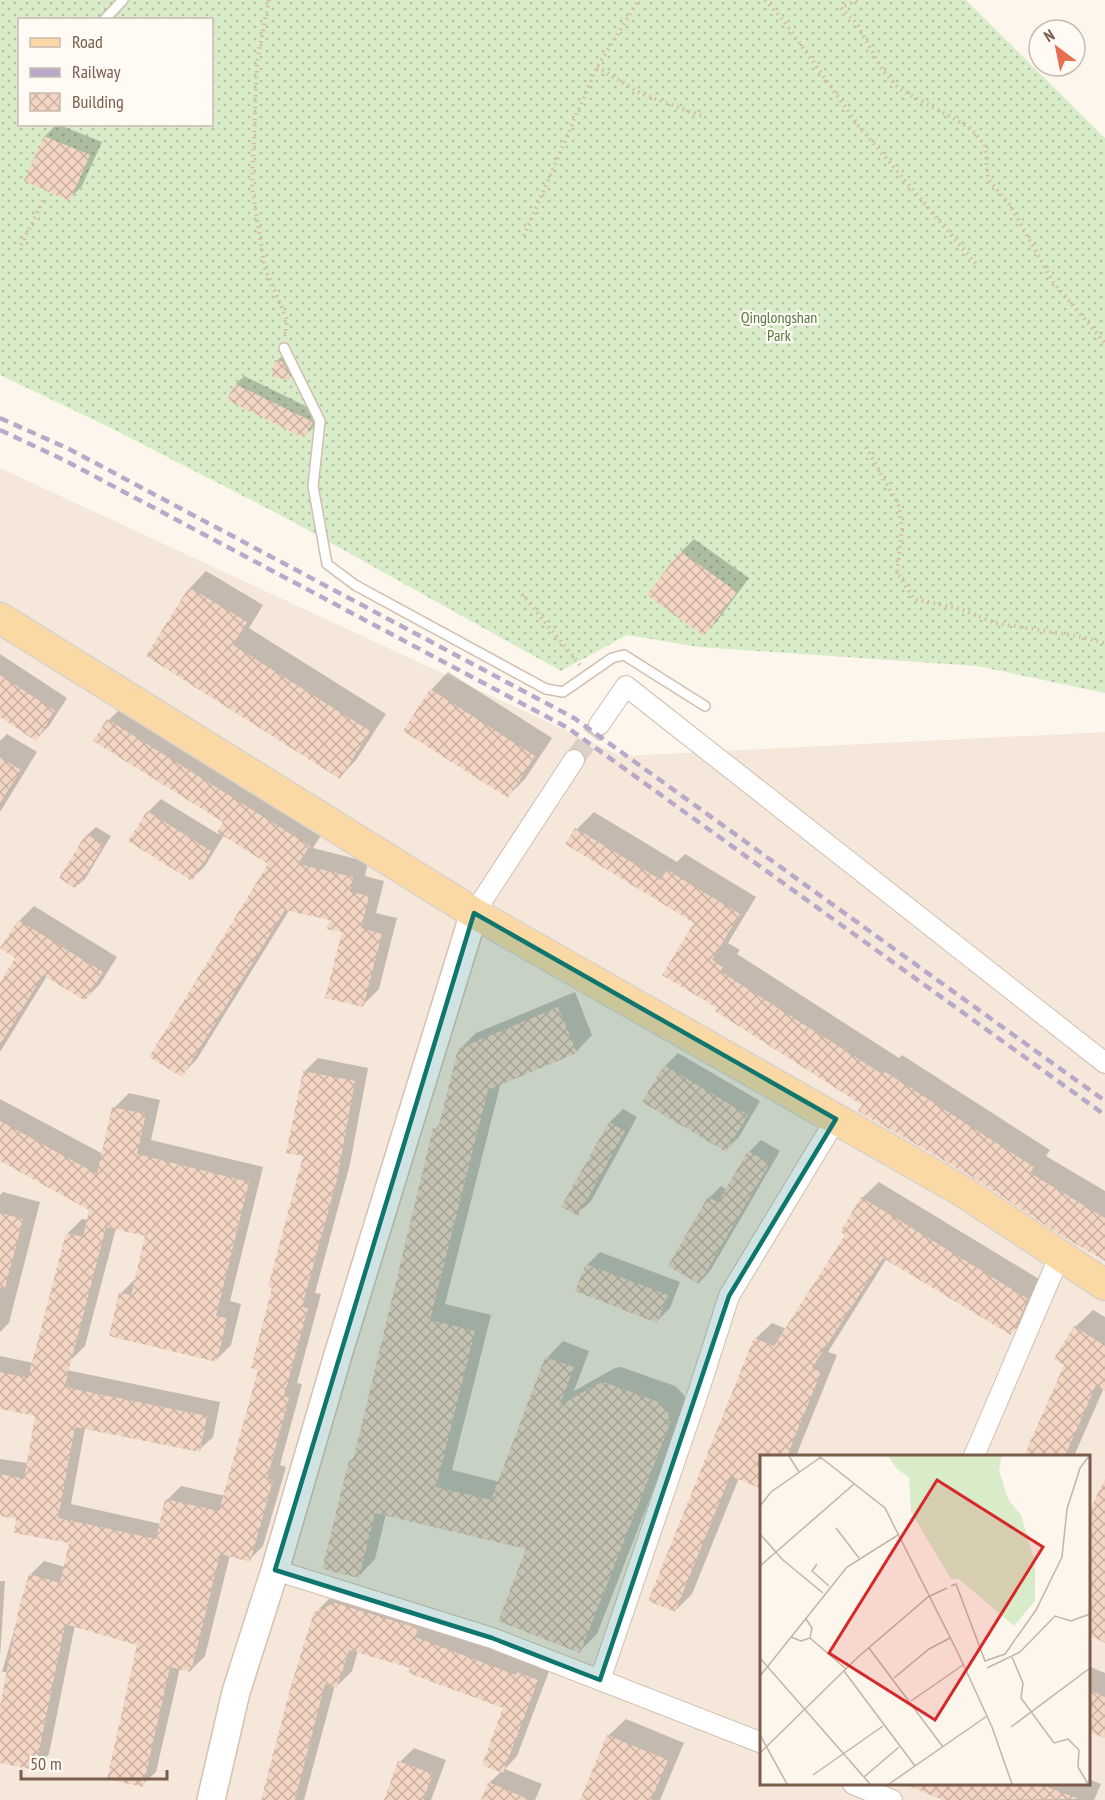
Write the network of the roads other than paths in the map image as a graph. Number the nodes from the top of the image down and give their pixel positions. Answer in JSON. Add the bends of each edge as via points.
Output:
{"nodes":[{"id":1,"x":123,"y":0,"type":"edge"},
{"id":2,"x":106,"y":18,"type":"edge"},
{"id":3,"x":284,"y":348,"type":"road end"},
{"id":4,"x":0,"y":618,"type":"edge"},
{"id":5,"x":705,"y":706,"type":"dead end"},
{"id":6,"x":599,"y":724,"type":"tunnel mouth"},
{"id":7,"x":574,"y":760,"type":"tunnel mouth"},
{"id":8,"x":474,"y":913,"type":"junction"},
{"id":9,"x":1105,"y":1063,"type":"edge"},
{"id":10,"x":836,"y":1119,"type":"junction"},
{"id":11,"x":1060,"y":1256,"type":"junction"},
{"id":12,"x":1105,"y":1285,"type":"edge"},
{"id":13,"x":974,"y":1455,"type":"edge"},
{"id":14,"x":275,"y":1570,"type":"junction"},
{"id":15,"x":600,"y":1680,"type":"junction"},
{"id":16,"x":760,"y":1742,"type":"edge"},
{"id":17,"x":855,"y":1785,"type":"edge"},
{"id":18,"x":210,"y":1800,"type":"edge"},
{"id":19,"x":892,"y":1800,"type":"edge"}],
"edges":[{"from":1,"to":2,"type":"lane"},
{"from":3,"to":5,"type":"lane","via":[[320,421],[313,486],[327,564],[356,585],[546,689],[563,692],[612,658],[624,655]]},
{"from":4,"to":8,"type":"main road"},
{"from":6,"to":9,"type":"street","via":[[626,686]]},
{"from":7,"to":8,"type":"street"},
{"from":8,"to":10,"type":"main road"},
{"from":8,"to":14,"type":"street"},
{"from":10,"to":11,"type":"main road","via":[[962,1191]]},
{"from":10,"to":15,"type":"street","via":[[729,1296]]},
{"from":11,"to":12,"type":"main road"},
{"from":11,"to":13,"type":"street"},
{"from":14,"to":15,"type":"street","via":[[492,1638]]},
{"from":14,"to":18,"type":"street","via":[[236,1692]]},
{"from":15,"to":16,"type":"street"},
{"from":17,"to":19,"type":"street"}]}
